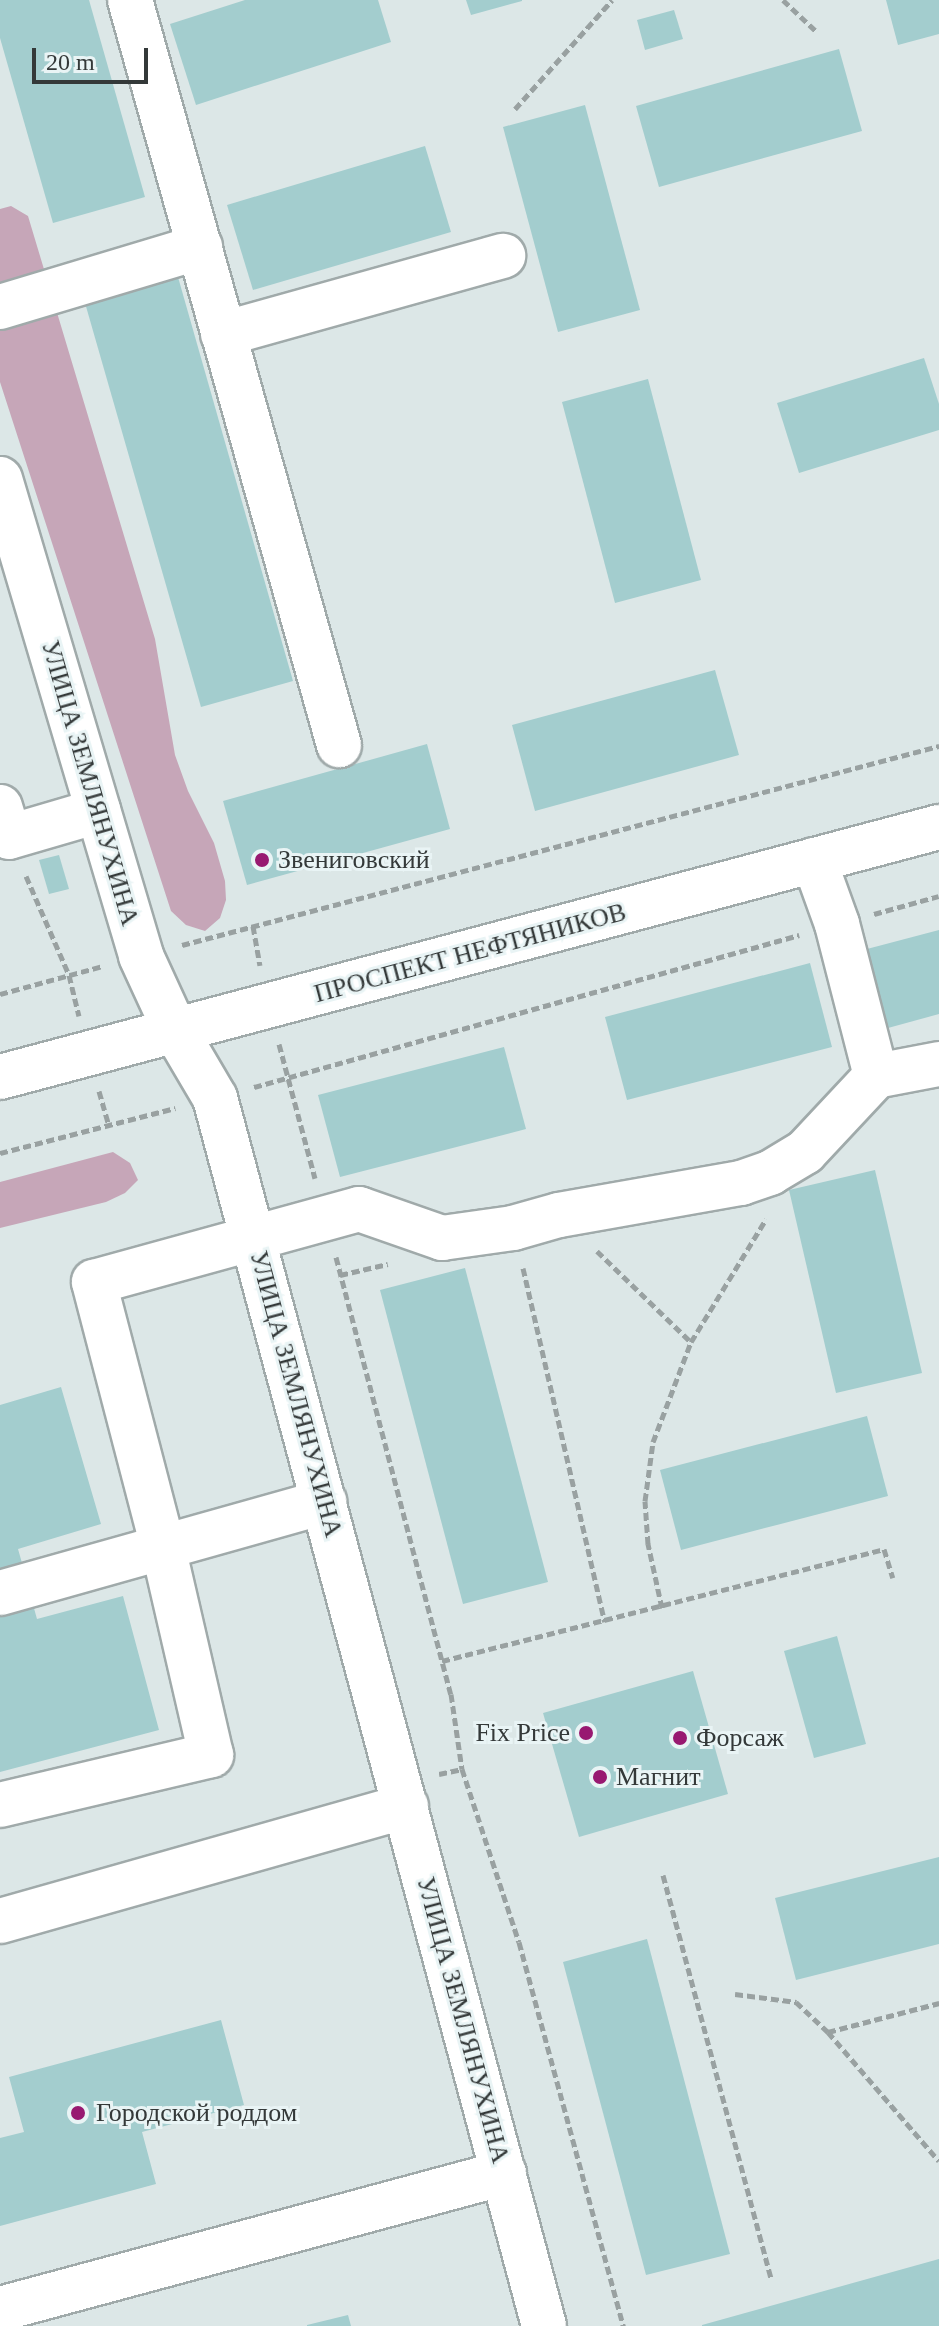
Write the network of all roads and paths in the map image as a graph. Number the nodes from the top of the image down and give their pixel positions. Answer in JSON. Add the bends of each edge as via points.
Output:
{"nodes":[{"id":1,"x":130,"y":0,"type":"edge"},
{"id":2,"x":612,"y":0,"type":"edge"},
{"id":3,"x":783,"y":0,"type":"edge"},
{"id":4,"x":816,"y":31,"type":"dead end"},
{"id":5,"x":515,"y":109,"type":"dead end"},
{"id":6,"x":200,"y":247,"type":"junction"},
{"id":7,"x":503,"y":256,"type":"dead end"},
{"id":8,"x":0,"y":307,"type":"edge"},
{"id":9,"x":223,"y":334,"type":"junction"},
{"id":10,"x":0,"y":479,"type":"edge"},
{"id":11,"x":339,"y":745,"type":"dead end"},
{"id":12,"x":939,"y":746,"type":"edge"},
{"id":13,"x":98,"y":811,"type":"junction"},
{"id":14,"x":5,"y":822,"type":"edge"},
{"id":15,"x":939,"y":827,"type":"edge"},
{"id":16,"x":814,"y":860,"type":"junction"},
{"id":17,"x":939,"y":896,"type":"edge"},
{"id":18,"x":837,"y":924,"type":"junction"},
{"id":19,"x":253,"y":926,"type":"junction"},
{"id":20,"x":141,"y":956,"type":"junction"},
{"id":21,"x":69,"y":975,"type":"junction"},
{"id":22,"x":0,"y":994,"type":"edge"},
{"id":23,"x":268,"y":1007,"type":"junction"},
{"id":24,"x":175,"y":1030,"type":"junction"},
{"id":25,"x":88,"y":1053,"type":"junction"},
{"id":26,"x":939,"y":1064,"type":"edge"},
{"id":27,"x":876,"y":1076,"type":"junction"},
{"id":28,"x":0,"y":1077,"type":"edge"},
{"id":29,"x":288,"y":1078,"type":"junction"},
{"id":30,"x":215,"y":1098,"type":"junction"},
{"id":31,"x":109,"y":1125,"type":"junction"},
{"id":32,"x":0,"y":1153,"type":"edge"},
{"id":33,"x":770,"y":1173,"type":"junction"},
{"id":34,"x":559,"y":1215,"type":"junction"},
{"id":35,"x":325,"y":1217,"type":"junction"},
{"id":36,"x":513,"y":1228,"type":"junction"},
{"id":37,"x":255,"y":1238,"type":"junction"},
{"id":38,"x":691,"y":1342,"type":"junction"},
{"id":39,"x":324,"y":1502,"type":"junction"},
{"id":40,"x":163,"y":1547,"type":"junction"},
{"id":41,"x":893,"y":1578,"type":"dead end"},
{"id":42,"x":0,"y":1593,"type":"edge"},
{"id":43,"x":662,"y":1608,"type":"junction"},
{"id":44,"x":605,"y":1622,"type":"junction"},
{"id":45,"x":442,"y":1661,"type":"junction"},
{"id":46,"x":462,"y":1769,"type":"junction"},
{"id":47,"x":403,"y":1794,"type":"junction"},
{"id":48,"x":0,"y":1805,"type":"edge"},
{"id":49,"x":663,"y":1875,"type":"dead end"},
{"id":50,"x":0,"y":1921,"type":"edge"},
{"id":51,"x":735,"y":1994,"type":"dead end"},
{"id":52,"x":939,"y":2003,"type":"edge"},
{"id":53,"x":828,"y":2032,"type":"junction"},
{"id":54,"x":939,"y":2161,"type":"edge"},
{"id":55,"x":504,"y":2173,"type":"junction"},
{"id":56,"x":771,"y":2278,"type":"dead end"},
{"id":57,"x":0,"y":2309,"type":"edge"},
{"id":58,"x":544,"y":2326,"type":"edge"},
{"id":59,"x":623,"y":2326,"type":"edge"}],
"edges":[{"from":1,"to":6,"type":"street"},
{"from":2,"to":5,"type":"path"},
{"from":3,"to":4,"type":"path"},
{"from":6,"to":8,"type":"street"},
{"from":6,"to":9,"type":"street"},
{"from":7,"to":9,"type":"street"},
{"from":9,"to":11,"type":"street"},
{"from":10,"to":13,"type":"street","name":"УЛИЦА ЗЕМЛЯНУХИНА"},
{"from":12,"to":19,"type":"path"},
{"from":13,"to":14,"type":"street"},
{"from":13,"to":20,"type":"street","name":"УЛИЦА ЗЕМЛЯНУХИНА"},
{"from":14,"to":21,"type":"path"},
{"from":15,"to":16,"type":"street","name":"ПРОСПЕКТ НЕФТЯНИКОВ"},
{"from":16,"to":18,"type":"street"},
{"from":16,"to":23,"type":"street","name":"ПРОСПЕКТ НЕФТЯНИКОВ"},
{"from":17,"to":18,"type":"path"},
{"from":18,"to":27,"type":"street"},
{"from":18,"to":29,"type":"path"},
{"from":19,"to":20,"type":"path"},
{"from":19,"to":23,"type":"path"},
{"from":20,"to":21,"type":"path"},
{"from":20,"to":24,"type":"street","name":"УЛИЦА ЗЕМЛЯНУХИНА"},
{"from":21,"to":22,"type":"path"},
{"from":21,"to":25,"type":"path"},
{"from":23,"to":24,"type":"street","name":"ПРОСПЕКТ НЕФТЯНИКОВ"},
{"from":23,"to":29,"type":"path"},
{"from":24,"to":25,"type":"street","name":"ПРОСПЕКТ НЕФТЯНИКОВ"},
{"from":24,"to":30,"type":"street","name":"УЛИЦА ЗЕМЛЯНУХИНА"},
{"from":25,"to":28,"type":"street","name":"ПРОСПЕКТ НЕФТЯНИКОВ"},
{"from":25,"to":31,"type":"path"},
{"from":26,"to":27,"type":"street"},
{"from":27,"to":33,"type":"street","via":[[805,1152]]},
{"from":29,"to":30,"type":"path"},
{"from":29,"to":35,"type":"path"},
{"from":30,"to":31,"type":"path"},
{"from":30,"to":37,"type":"street","name":"УЛИЦА ЗЕМЛЯНУХИНА"},
{"from":31,"to":32,"type":"path"},
{"from":33,"to":34,"type":"street","via":[[741,1183]]},
{"from":33,"to":38,"type":"path","via":[[766,1219]]},
{"from":34,"to":36,"type":"street"},
{"from":34,"to":38,"type":"path"},
{"from":35,"to":36,"type":"street","via":[[359,1209],[442,1238]]},
{"from":35,"to":37,"type":"street"},
{"from":35,"to":45,"type":"path"},
{"from":36,"to":44,"type":"path"},
{"from":37,"to":39,"type":"street","name":"УЛИЦА ЗЕМЛЯНУХИНА"},
{"from":37,"to":40,"type":"street","via":[[94,1282]]},
{"from":38,"to":43,"type":"path","via":[[653,1442],[645,1501]]},
{"from":39,"to":40,"type":"street"},
{"from":39,"to":47,"type":"street","name":"УЛИЦА ЗЕМЛЯНУХИНА"},
{"from":40,"to":42,"type":"street"},
{"from":40,"to":48,"type":"street","via":[[211,1755]]},
{"from":41,"to":43,"type":"path","via":[[884,1549]]},
{"from":43,"to":44,"type":"path"},
{"from":44,"to":45,"type":"path"},
{"from":45,"to":46,"type":"path"},
{"from":46,"to":47,"type":"path"},
{"from":46,"to":59,"type":"path","via":[[519,1942]]},
{"from":47,"to":50,"type":"street"},
{"from":47,"to":55,"type":"street","name":"УЛИЦА ЗЕМЛЯНУХИНА"},
{"from":49,"to":56,"type":"path"},
{"from":51,"to":53,"type":"path","via":[[796,2002]]},
{"from":52,"to":53,"type":"path"},
{"from":53,"to":54,"type":"path"},
{"from":55,"to":57,"type":"street"},
{"from":55,"to":58,"type":"street","name":"УЛИЦА ЗЕМЛЯНУХИНА"}]}
